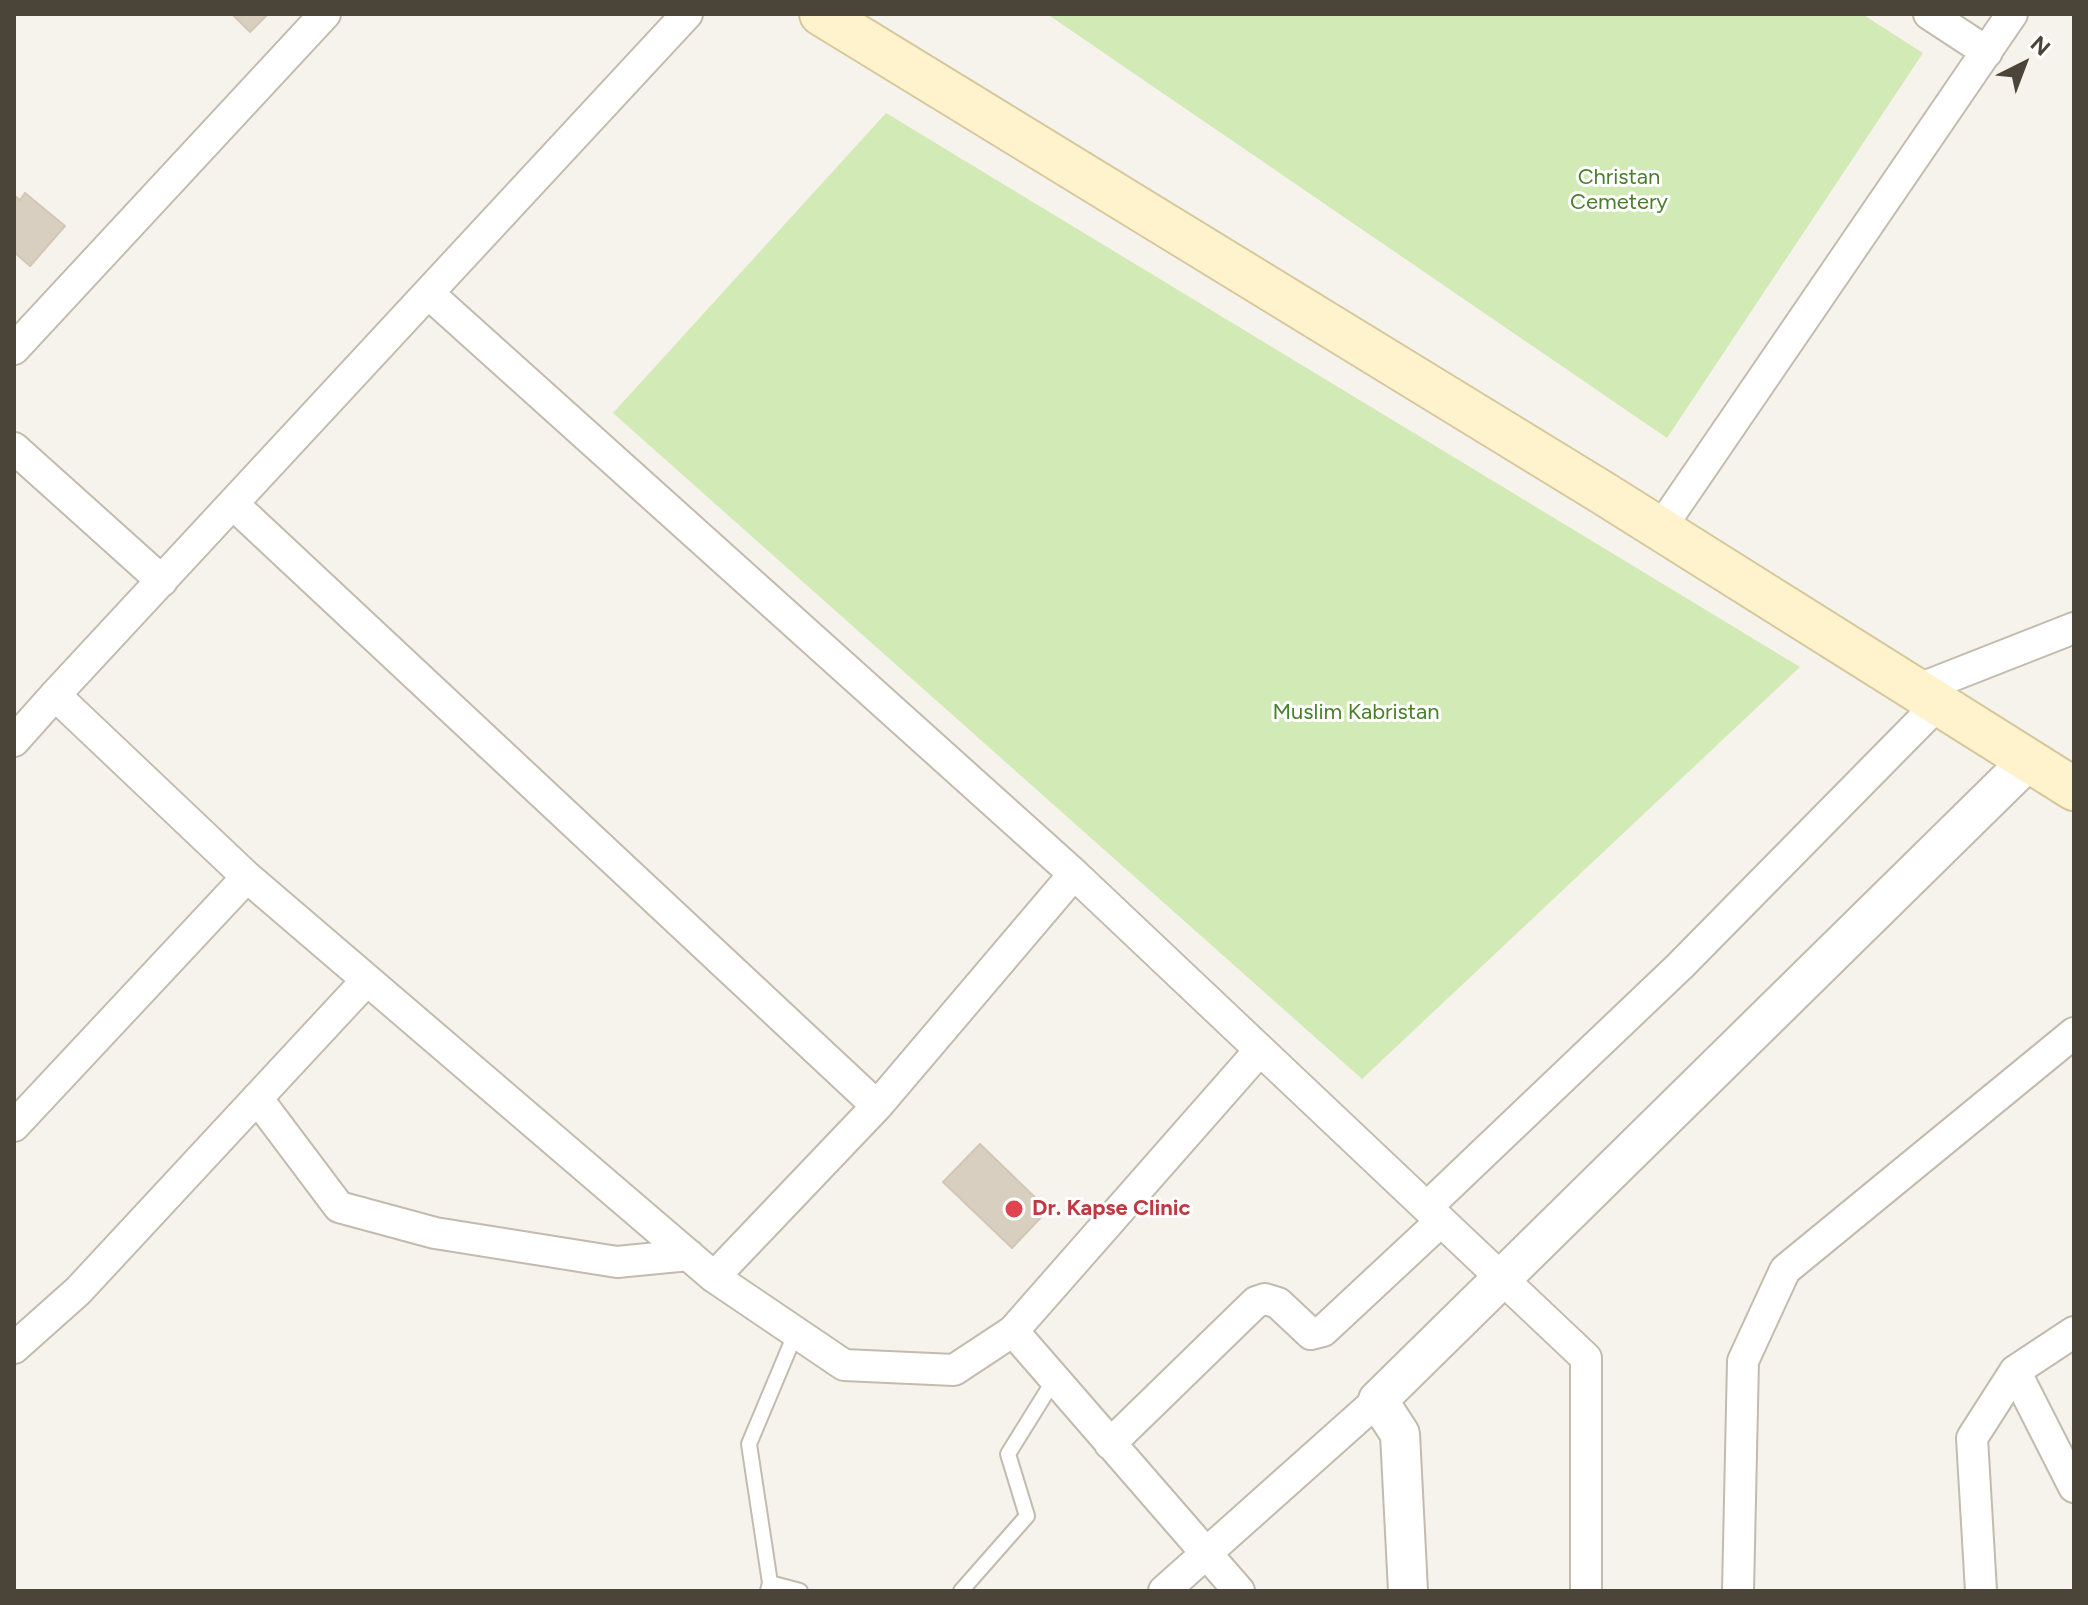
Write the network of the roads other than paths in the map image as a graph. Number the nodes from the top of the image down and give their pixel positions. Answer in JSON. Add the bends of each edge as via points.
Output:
{"nodes":[{"id":1,"x":325,"y":14,"type":"edge"},
{"id":2,"x":687,"y":14,"type":"edge"},
{"id":3,"x":821,"y":14,"type":"edge"},
{"id":4,"x":1929,"y":14,"type":"edge"},
{"id":5,"x":2012,"y":14,"type":"edge"},
{"id":6,"x":1987,"y":52,"type":"junction"},
{"id":7,"x":428,"y":293,"type":"junction"},
{"id":8,"x":14,"y":349,"type":"edge"},
{"id":9,"x":14,"y":448,"type":"edge"},
{"id":10,"x":233,"y":504,"type":"junction"},
{"id":11,"x":1660,"y":529,"type":"junction"},
{"id":12,"x":162,"y":581,"type":"junction"},
{"id":13,"x":2074,"y":628,"type":"edge"},
{"id":14,"x":55,"y":695,"type":"junction"},
{"id":15,"x":1927,"y":697,"type":"junction"},
{"id":16,"x":14,"y":741,"type":"edge"},
{"id":17,"x":2028,"y":761,"type":"junction"},
{"id":18,"x":2074,"y":789,"type":"edge"},
{"id":19,"x":1074,"y":874,"type":"junction"},
{"id":20,"x":247,"y":877,"type":"junction"},
{"id":21,"x":367,"y":980,"type":"junction"},
{"id":22,"x":2074,"y":1033,"type":"edge"},
{"id":23,"x":1260,"y":1050,"type":"junction"},
{"id":24,"x":257,"y":1098,"type":"junction"},
{"id":25,"x":877,"y":1106,"type":"junction"},
{"id":26,"x":14,"y":1126,"type":"edge"},
{"id":27,"x":1434,"y":1214,"type":"junction"},
{"id":28,"x":689,"y":1255,"type":"junction"},
{"id":29,"x":714,"y":1277,"type":"junction"},
{"id":30,"x":1502,"y":1279,"type":"junction"},
{"id":31,"x":1013,"y":1331,"type":"junction"},
{"id":32,"x":796,"y":1332,"type":"junction"},
{"id":33,"x":2074,"y":1332,"type":"edge"},
{"id":34,"x":14,"y":1348,"type":"edge"},
{"id":35,"x":2015,"y":1371,"type":"junction"},
{"id":36,"x":1054,"y":1380,"type":"junction"},
{"id":37,"x":1378,"y":1400,"type":"junction"},
{"id":38,"x":1110,"y":1444,"type":"junction"},
{"id":39,"x":2074,"y":1487,"type":"edge"},
{"id":40,"x":1207,"y":1554,"type":"junction"},
{"id":41,"x":769,"y":1587,"type":"edge"},
{"id":42,"x":800,"y":1591,"type":"edge"},
{"id":43,"x":961,"y":1591,"type":"edge"},
{"id":44,"x":1164,"y":1591,"type":"edge"},
{"id":45,"x":1239,"y":1591,"type":"edge"},
{"id":46,"x":1408,"y":1591,"type":"edge"},
{"id":47,"x":1586,"y":1591,"type":"edge"},
{"id":48,"x":1738,"y":1591,"type":"edge"},
{"id":49,"x":1981,"y":1591,"type":"edge"}],
"edges":[{"from":1,"to":8,"type":"street"},
{"from":2,"to":7,"type":"street"},
{"from":3,"to":11,"type":"main road"},
{"from":4,"to":6,"type":"street"},
{"from":5,"to":6,"type":"street"},
{"from":6,"to":11,"type":"street"},
{"from":7,"to":10,"type":"street"},
{"from":7,"to":19,"type":"street"},
{"from":9,"to":12,"type":"street"},
{"from":10,"to":12,"type":"street"},
{"from":10,"to":25,"type":"street"},
{"from":11,"to":15,"type":"main road"},
{"from":12,"to":14,"type":"street"},
{"from":13,"to":15,"type":"street"},
{"from":14,"to":16,"type":"street"},
{"from":14,"to":20,"type":"street"},
{"from":15,"to":17,"type":"main road"},
{"from":15,"to":27,"type":"street","via":[[1680,966]]},
{"from":17,"to":18,"type":"main road"},
{"from":17,"to":30,"type":"street"},
{"from":19,"to":23,"type":"street"},
{"from":19,"to":25,"type":"street"},
{"from":20,"to":21,"type":"street"},
{"from":20,"to":26,"type":"street"},
{"from":21,"to":24,"type":"street"},
{"from":21,"to":28,"type":"street"},
{"from":22,"to":48,"type":"street","via":[[1785,1270],[1743,1361]]},
{"from":23,"to":27,"type":"street"},
{"from":23,"to":31,"type":"street"},
{"from":24,"to":28,"type":"street","via":[[339,1207],[435,1233],[617,1262]]},
{"from":24,"to":34,"type":"street","via":[[78,1291]]},
{"from":25,"to":29,"type":"street"},
{"from":27,"to":30,"type":"street"},
{"from":27,"to":38,"type":"street","via":[[1323,1331],[1311,1334],[1278,1303],[1256,1302]]},
{"from":28,"to":29,"type":"street"},
{"from":29,"to":32,"type":"street"},
{"from":30,"to":37,"type":"street"},
{"from":30,"to":47,"type":"street","via":[[1586,1358]]},
{"from":31,"to":32,"type":"street","via":[[954,1370],[844,1365]]},
{"from":31,"to":36,"type":"street"},
{"from":32,"to":41,"type":"lane","via":[[749,1444]]},
{"from":33,"to":35,"type":"street"},
{"from":35,"to":39,"type":"street"},
{"from":35,"to":49,"type":"street","via":[[1972,1438]]},
{"from":36,"to":38,"type":"street"},
{"from":36,"to":43,"type":"lane","via":[[1008,1454],[1027,1516]]},
{"from":37,"to":40,"type":"street"},
{"from":37,"to":46,"type":"street","via":[[1400,1434]]},
{"from":38,"to":40,"type":"street"},
{"from":40,"to":44,"type":"street"},
{"from":40,"to":45,"type":"street"},
{"from":41,"to":42,"type":"lane"}]}
